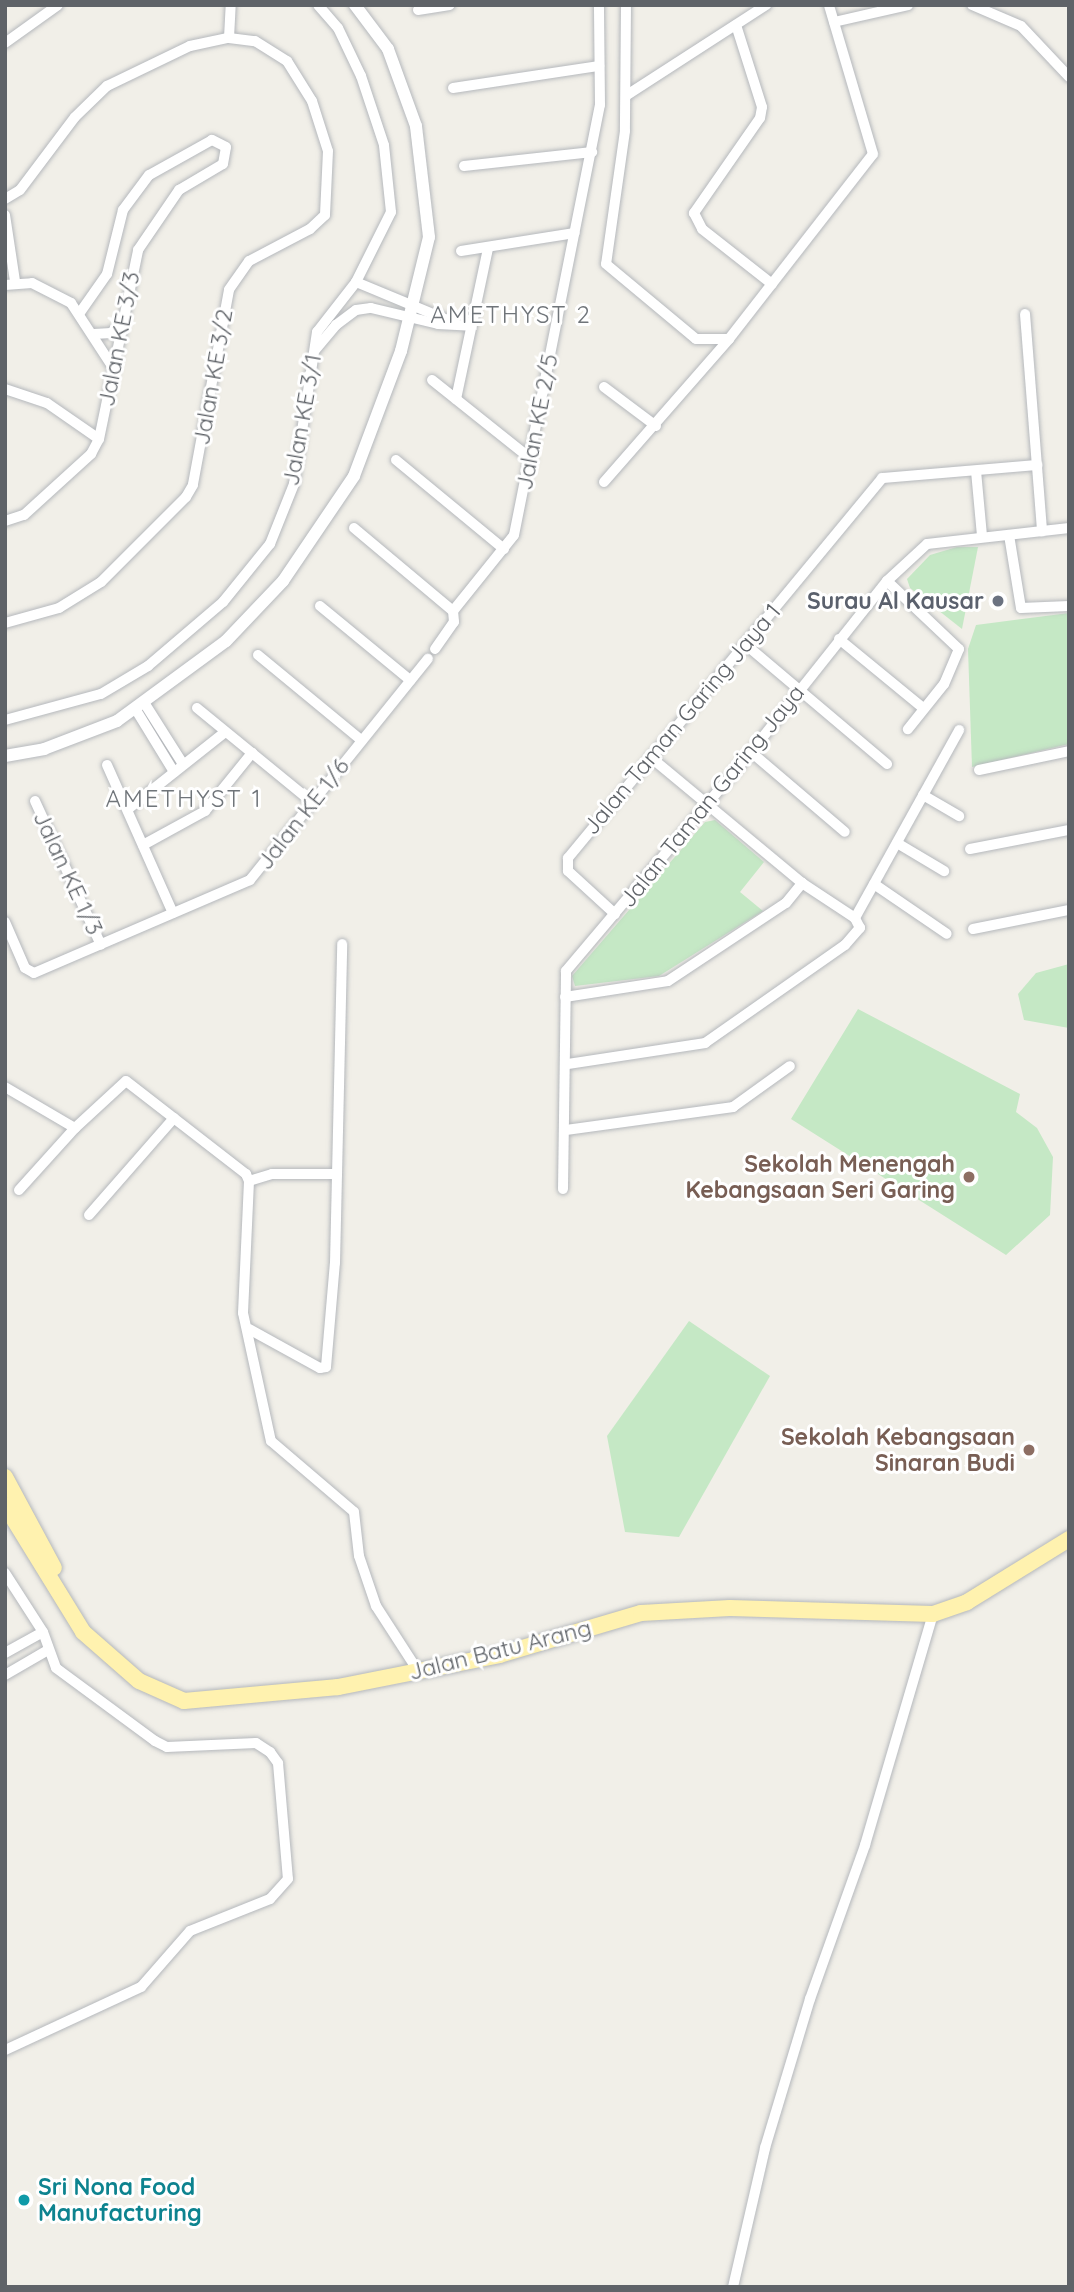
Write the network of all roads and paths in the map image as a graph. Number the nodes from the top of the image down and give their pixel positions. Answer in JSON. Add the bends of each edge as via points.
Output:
{"nodes":[{"id":1,"x":58,"y":5,"type":"edge"},
{"id":2,"x":231,"y":5,"type":"edge"},
{"id":3,"x":318,"y":5,"type":"edge"},
{"id":4,"x":355,"y":5,"type":"edge"},
{"id":5,"x":450,"y":5,"type":"edge"},
{"id":6,"x":599,"y":5,"type":"edge"},
{"id":7,"x":626,"y":5,"type":"edge"},
{"id":8,"x":766,"y":5,"type":"edge"},
{"id":9,"x":829,"y":5,"type":"edge"},
{"id":10,"x":908,"y":5,"type":"edge"},
{"id":11,"x":972,"y":5,"type":"edge"},
{"id":12,"x":418,"y":10,"type":"dead end"},
{"id":13,"x":834,"y":22,"type":"junction"},
{"id":14,"x":737,"y":25,"type":"junction"},
{"id":15,"x":229,"y":38,"type":"junction"},
{"id":16,"x":5,"y":43,"type":"edge"},
{"id":17,"x":598,"y":66,"type":"junction"},
{"id":18,"x":1069,"y":77,"type":"edge"},
{"id":19,"x":453,"y":88,"type":"dead end"},
{"id":20,"x":627,"y":95,"type":"junction"},
{"id":21,"x":592,"y":152,"type":"junction"},
{"id":22,"x":464,"y":166,"type":"dead end"},
{"id":23,"x":5,"y":199,"type":"edge"},
{"id":24,"x":5,"y":215,"type":"edge"},
{"id":25,"x":575,"y":233,"type":"junction"},
{"id":26,"x":488,"y":249,"type":"junction"},
{"id":27,"x":461,"y":251,"type":"dead end"},
{"id":28,"x":356,"y":282,"type":"junction"},
{"id":29,"x":10,"y":283,"type":"edge"},
{"id":30,"x":772,"y":284,"type":"junction"},
{"id":31,"x":411,"y":311,"type":"junction"},
{"id":32,"x":79,"y":314,"type":"junction"},
{"id":33,"x":1026,"y":314,"type":"dead end"},
{"id":34,"x":120,"y":325,"type":"junction"},
{"id":35,"x":471,"y":326,"type":"junction"},
{"id":36,"x":94,"y":334,"type":"junction"},
{"id":37,"x":729,"y":339,"type":"junction"},
{"id":38,"x":313,"y":353,"type":"junction"},
{"id":39,"x":114,"y":369,"type":"junction"},
{"id":40,"x":432,"y":380,"type":"dead end"},
{"id":41,"x":604,"y":387,"type":"dead end"},
{"id":42,"x":5,"y":389,"type":"edge"},
{"id":43,"x":456,"y":399,"type":"junction"},
{"id":44,"x":656,"y":426,"type":"junction"},
{"id":45,"x":99,"y":439,"type":"junction"},
{"id":46,"x":531,"y":459,"type":"junction"},
{"id":47,"x":396,"y":460,"type":"dead end"},
{"id":48,"x":1037,"y":465,"type":"junction"},
{"id":49,"x":976,"y":471,"type":"junction"},
{"id":50,"x":604,"y":482,"type":"dead end"},
{"id":51,"x":5,"y":522,"type":"edge"},
{"id":52,"x":354,"y":528,"type":"dead end"},
{"id":53,"x":1069,"y":528,"type":"edge"},
{"id":54,"x":1042,"y":531,"type":"junction"},
{"id":55,"x":1009,"y":535,"type":"junction"},
{"id":56,"x":982,"y":536,"type":"junction"},
{"id":57,"x":504,"y":550,"type":"junction"},
{"id":58,"x":887,"y":582,"type":"junction"},
{"id":59,"x":320,"y":606,"type":"dead end"},
{"id":60,"x":1069,"y":606,"type":"edge"},
{"id":61,"x":453,"y":611,"type":"junction"},
{"id":62,"x":5,"y":622,"type":"edge"},
{"id":63,"x":839,"y":639,"type":"junction"},
{"id":64,"x":745,"y":644,"type":"junction"},
{"id":65,"x":435,"y":649,"type":"dead end"},
{"id":66,"x":258,"y":655,"type":"dead end"},
{"id":67,"x":428,"y":659,"type":"dead end"},
{"id":68,"x":410,"y":680,"type":"junction"},
{"id":69,"x":798,"y":692,"type":"junction"},
{"id":70,"x":141,"y":707,"type":"junction"},
{"id":71,"x":197,"y":708,"type":"dead end"},
{"id":72,"x":923,"y":708,"type":"junction"},
{"id":73,"x":5,"y":720,"type":"edge"},
{"id":74,"x":908,"y":729,"type":"dead end"},
{"id":75,"x":959,"y":730,"type":"dead end"},
{"id":76,"x":225,"y":732,"type":"junction"},
{"id":77,"x":361,"y":740,"type":"junction"},
{"id":78,"x":1069,"y":751,"type":"edge"},
{"id":79,"x":751,"y":752,"type":"junction"},
{"id":80,"x":252,"y":753,"type":"junction"},
{"id":81,"x":5,"y":756,"type":"edge"},
{"id":82,"x":650,"y":757,"type":"junction"},
{"id":83,"x":887,"y":764,"type":"dead end"},
{"id":84,"x":107,"y":765,"type":"dead end"},
{"id":85,"x":183,"y":765,"type":"junction"},
{"id":86,"x":979,"y":770,"type":"dead end"},
{"id":87,"x":174,"y":772,"type":"junction"},
{"id":88,"x":923,"y":795,"type":"junction"},
{"id":89,"x":35,"y":801,"type":"dead end"},
{"id":90,"x":312,"y":802,"type":"junction"},
{"id":91,"x":708,"y":805,"type":"junction"},
{"id":92,"x":128,"y":809,"type":"junction"},
{"id":93,"x":960,"y":816,"type":"dead end"},
{"id":94,"x":1069,"y":830,"type":"edge"},
{"id":95,"x":845,"y":832,"type":"dead end"},
{"id":96,"x":897,"y":843,"type":"junction"},
{"id":97,"x":143,"y":845,"type":"junction"},
{"id":98,"x":970,"y":849,"type":"dead end"},
{"id":99,"x":944,"y":871,"type":"dead end"},
{"id":100,"x":802,"y":883,"type":"junction"},
{"id":101,"x":874,"y":884,"type":"junction"},
{"id":102,"x":1069,"y":910,"type":"edge"},
{"id":103,"x":173,"y":913,"type":"junction"},
{"id":104,"x":615,"y":914,"type":"junction"},
{"id":105,"x":855,"y":918,"type":"junction"},
{"id":106,"x":5,"y":922,"type":"edge"},
{"id":107,"x":973,"y":929,"type":"dead end"},
{"id":108,"x":947,"y":934,"type":"dead end"},
{"id":109,"x":342,"y":944,"type":"dead end"},
{"id":110,"x":100,"y":945,"type":"junction"},
{"id":111,"x":565,"y":997,"type":"junction"},
{"id":112,"x":568,"y":1064,"type":"junction"},
{"id":113,"x":790,"y":1066,"type":"dead end"},
{"id":114,"x":5,"y":1087,"type":"edge"},
{"id":115,"x":174,"y":1118,"type":"junction"},
{"id":116,"x":75,"y":1128,"type":"junction"},
{"id":117,"x":566,"y":1130,"type":"junction"},
{"id":118,"x":335,"y":1174,"type":"junction"},
{"id":119,"x":249,"y":1181,"type":"junction"},
{"id":120,"x":562,"y":1189,"type":"dead end"},
{"id":121,"x":19,"y":1190,"type":"dead end"},
{"id":122,"x":89,"y":1215,"type":"dead end"},
{"id":123,"x":249,"y":1329,"type":"junction"},
{"id":124,"x":5,"y":1477,"type":"edge"},
{"id":125,"x":5,"y":1505,"type":"edge"},
{"id":126,"x":1069,"y":1539,"type":"edge"},
{"id":127,"x":5,"y":1573,"type":"edge"},
{"id":128,"x":62,"y":1597,"type":"junction"},
{"id":129,"x":933,"y":1614,"type":"junction"},
{"id":130,"x":43,"y":1632,"type":"junction"},
{"id":131,"x":48,"y":1650,"type":"junction"},
{"id":132,"x":5,"y":1653,"type":"edge"},
{"id":133,"x":418,"y":1671,"type":"junction"},
{"id":134,"x":5,"y":1675,"type":"edge"},
{"id":135,"x":5,"y":2050,"type":"edge"},
{"id":136,"x":733,"y":2287,"type":"edge"}],
"edges":[{"from":1,"to":16,"type":"street"},
{"from":2,"to":15,"type":"street"},
{"from":3,"to":28,"type":"street","name":"Jalan KE 3/1","via":[[338,28],[361,76],[390,177],[391,212]]},
{"from":4,"to":31,"type":"street","via":[[388,49],[416,126],[429,237]]},
{"from":5,"to":12,"type":"street"},
{"from":6,"to":17,"type":"street","name":"Jalan KE 2/5"},
{"from":7,"to":20,"type":"street"},
{"from":8,"to":14,"type":"street"},
{"from":9,"to":13,"type":"street"},
{"from":10,"to":13,"type":"street"},
{"from":11,"to":18,"type":"street","via":[[1021,26]]},
{"from":13,"to":30,"type":"street","via":[[873,154]]},
{"from":14,"to":20,"type":"street"},
{"from":14,"to":30,"type":"street","via":[[762,107],[760,118],[694,213],[702,229]]},
{"from":15,"to":23,"type":"street","name":"Jalan KE 3/2","via":[[166,56],[107,86],[75,117],[20,190]]},
{"from":15,"to":62,"type":"street","name":"Jalan KE 3/2","via":[[271,48],[301,80],[328,151],[326,215],[310,229],[249,261],[229,289],[192,485],[176,510],[101,582],[60,608]]},
{"from":17,"to":19,"type":"street"},
{"from":17,"to":21,"type":"street","name":"Jalan KE 2/5","via":[[600,105]]},
{"from":20,"to":37,"type":"street","via":[[606,264],[695,339]]},
{"from":21,"to":22,"type":"street"},
{"from":21,"to":25,"type":"street","name":"Jalan KE 2/5"},
{"from":24,"to":29,"type":"street"},
{"from":25,"to":26,"type":"street"},
{"from":25,"to":46,"type":"street","name":"Jalan KE 2/5"},
{"from":26,"to":27,"type":"street"},
{"from":26,"to":35,"type":"street"},
{"from":28,"to":31,"type":"street"},
{"from":28,"to":38,"type":"street","name":"Jalan KE 3/1","via":[[322,321]]},
{"from":29,"to":32,"type":"street","name":"Jalan KE 3/3","via":[[32,283],[71,303]]},
{"from":30,"to":37,"type":"street"},
{"from":31,"to":35,"type":"street","via":[[439,324]]},
{"from":31,"to":38,"type":"street","via":[[356,310],[336,325]]},
{"from":31,"to":70,"type":"street","via":[[364,452],[307,550],[226,641]]},
{"from":32,"to":34,"type":"street","name":"Jalan KE 3/3","via":[[107,274],[123,210],[149,175],[212,140],[220,142],[226,147],[223,163],[179,190],[146,232],[130,270]]},
{"from":32,"to":36,"type":"street"},
{"from":33,"to":48,"type":"street"},
{"from":34,"to":36,"type":"street","via":[[111,333]]},
{"from":34,"to":39,"type":"street","name":"Jalan KE 3/3"},
{"from":35,"to":43,"type":"street"},
{"from":36,"to":39,"type":"street"},
{"from":37,"to":44,"type":"street"},
{"from":38,"to":73,"type":"street","name":"Jalan KE 3/1","via":[[293,484],[270,544],[223,602],[148,666],[101,694]]},
{"from":39,"to":45,"type":"street","name":"Jalan KE 3/3"},
{"from":40,"to":43,"type":"street"},
{"from":41,"to":44,"type":"street"},
{"from":42,"to":45,"type":"street","via":[[47,403]]},
{"from":43,"to":46,"type":"street"},
{"from":44,"to":50,"type":"street"},
{"from":45,"to":51,"type":"street","name":"Jalan KE 3/3","via":[[64,480],[24,514]]},
{"from":46,"to":57,"type":"street","name":"Jalan KE 2/5","via":[[514,535]]},
{"from":47,"to":57,"type":"street"},
{"from":48,"to":49,"type":"street","name":"Jalan Taman Garing Jaya 1"},
{"from":48,"to":54,"type":"street"},
{"from":49,"to":56,"type":"street"},
{"from":49,"to":64,"type":"street","name":"Jalan Taman Garing Jaya 1","via":[[882,478]]},
{"from":52,"to":61,"type":"street"},
{"from":53,"to":54,"type":"street","name":"Jalan Taman Garing Jaya"},
{"from":54,"to":55,"type":"street","name":"Jalan Taman Garing Jaya"},
{"from":55,"to":56,"type":"street","name":"Jalan Taman Garing Jaya"},
{"from":55,"to":60,"type":"street","via":[[1021,608]]},
{"from":56,"to":58,"type":"street","name":"Jalan Taman Garing Jaya","via":[[927,544]]},
{"from":57,"to":61,"type":"street","name":"Jalan KE 2/5"},
{"from":58,"to":63,"type":"street","name":"Jalan Taman Garing Jaya"},
{"from":58,"to":72,"type":"street","via":[[957,642],[952,671]]},
{"from":59,"to":68,"type":"street"},
{"from":61,"to":65,"type":"street","via":[[454,622]]},
{"from":63,"to":69,"type":"street","name":"Jalan Taman Garing Jaya"},
{"from":63,"to":72,"type":"street"},
{"from":64,"to":69,"type":"street"},
{"from":64,"to":82,"type":"street","name":"Jalan Taman Garing Jaya 1"},
{"from":66,"to":77,"type":"street"},
{"from":67,"to":68,"type":"street","name":"Jalan KE 1/6"},
{"from":68,"to":77,"type":"street","name":"Jalan KE 1/6"},
{"from":69,"to":79,"type":"street","name":"Jalan Taman Garing Jaya"},
{"from":69,"to":83,"type":"street"},
{"from":70,"to":81,"type":"street","via":[[81,738]]},
{"from":70,"to":85,"type":"street"},
{"from":70,"to":87,"type":"street"},
{"from":71,"to":76,"type":"street"},
{"from":72,"to":74,"type":"street"},
{"from":75,"to":88,"type":"street"},
{"from":76,"to":80,"type":"street"},
{"from":76,"to":85,"type":"street"},
{"from":77,"to":90,"type":"street","name":"Jalan KE 1/6"},
{"from":78,"to":86,"type":"street"},
{"from":79,"to":91,"type":"street","name":"Jalan Taman Garing Jaya"},
{"from":79,"to":95,"type":"street"},
{"from":80,"to":90,"type":"street"},
{"from":80,"to":97,"type":"street","via":[[205,811]]},
{"from":82,"to":91,"type":"street"},
{"from":82,"to":104,"type":"street","name":"Jalan Taman Garing Jaya 1","via":[[565,864]]},
{"from":84,"to":92,"type":"street"},
{"from":85,"to":87,"type":"street"},
{"from":87,"to":92,"type":"street"},
{"from":88,"to":93,"type":"street"},
{"from":88,"to":96,"type":"street"},
{"from":89,"to":110,"type":"street","name":"Jalan KE 1/3"},
{"from":90,"to":103,"type":"street","name":"Jalan KE 1/6","via":[[250,880]]},
{"from":91,"to":100,"type":"street"},
{"from":91,"to":104,"type":"street","name":"Jalan Taman Garing Jaya"},
{"from":92,"to":97,"type":"street"},
{"from":94,"to":98,"type":"street"},
{"from":96,"to":99,"type":"street"},
{"from":96,"to":101,"type":"street"},
{"from":97,"to":103,"type":"street"},
{"from":100,"to":105,"type":"street"},
{"from":100,"to":111,"type":"street","via":[[786,903],[668,981]]},
{"from":101,"to":105,"type":"street"},
{"from":101,"to":108,"type":"street"},
{"from":102,"to":107,"type":"street"},
{"from":103,"to":110,"type":"street","name":"Jalan KE 1/6"},
{"from":104,"to":111,"type":"street","name":"Jalan Taman Garing Jaya","via":[[566,971]]},
{"from":105,"to":112,"type":"street","via":[[860,928],[854,936],[705,1043]]},
{"from":106,"to":110,"type":"street","name":"Jalan KE 1/6","via":[[29,973]]},
{"from":109,"to":118,"type":"street"},
{"from":111,"to":112,"type":"street","name":"Jalan Taman Garing Jaya"},
{"from":112,"to":117,"type":"street","name":"Jalan Taman Garing Jaya"},
{"from":113,"to":117,"type":"street","via":[[733,1107]]},
{"from":114,"to":116,"type":"street"},
{"from":115,"to":116,"type":"street","via":[[126,1081]]},
{"from":115,"to":119,"type":"street"},
{"from":115,"to":122,"type":"street"},
{"from":116,"to":121,"type":"street"},
{"from":117,"to":120,"type":"street","name":"Jalan Taman Garing Jaya","via":[[560,1139]]},
{"from":118,"to":119,"type":"street","via":[[272,1174]]},
{"from":118,"to":123,"type":"street","via":[[335,1263],[326,1367],[320,1368]]},
{"from":119,"to":123,"type":"street","via":[[243,1313]]},
{"from":123,"to":133,"type":"street","via":[[271,1441],[354,1512],[359,1556],[376,1605]]},
{"from":124,"to":128,"type":"main road","via":[[29,1514]]},
{"from":125,"to":128,"type":"main road","name":"Jalan Batu Arang"},
{"from":126,"to":129,"type":"main road","name":"Jalan Batu Arang","via":[[967,1602]]},
{"from":127,"to":130,"type":"street"},
{"from":128,"to":133,"type":"main road","name":"Jalan Batu Arang","via":[[83,1632],[139,1681],[184,1701],[338,1687]]},
{"from":129,"to":133,"type":"main road","name":"Jalan Batu Arang","via":[[730,1608],[640,1613],[499,1655]]},
{"from":129,"to":136,"type":"street","via":[[865,1845],[810,1999],[765,2148]]},
{"from":130,"to":131,"type":"street"},
{"from":130,"to":132,"type":"street"},
{"from":131,"to":134,"type":"street"},
{"from":131,"to":135,"type":"street","via":[[56,1668],[167,1747],[256,1743],[270,1752],[278,1763],[288,1879],[270,1899],[190,1931],[141,1987]]}]}
